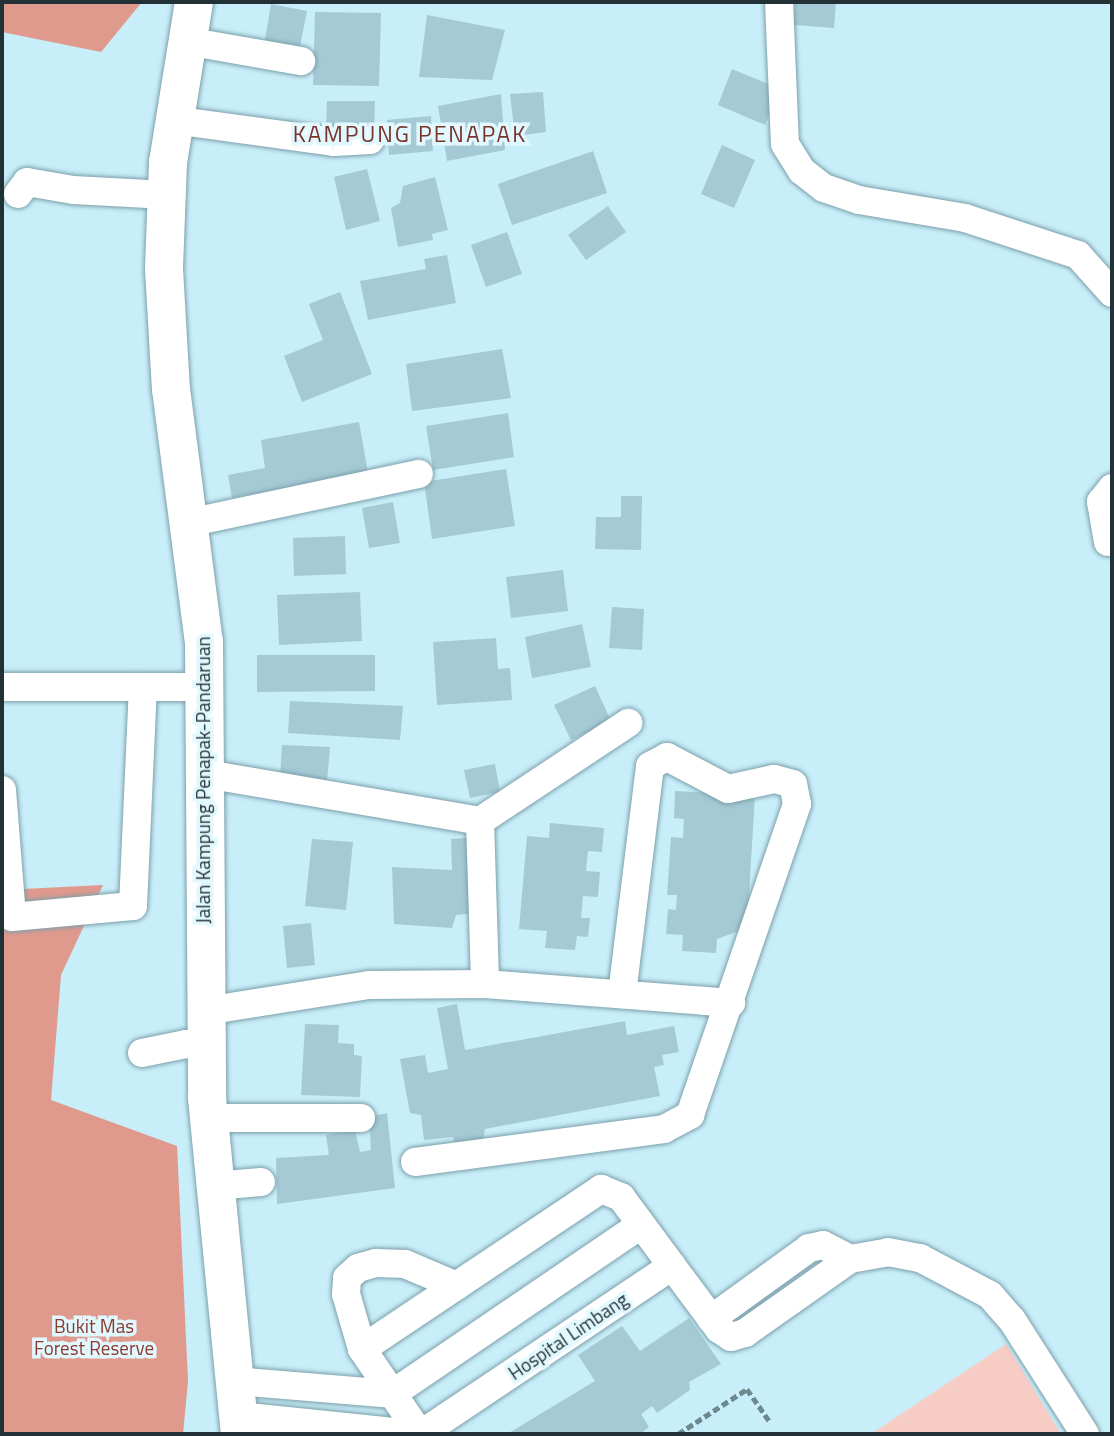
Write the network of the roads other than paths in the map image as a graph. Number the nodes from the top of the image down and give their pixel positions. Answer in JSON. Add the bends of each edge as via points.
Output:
{"nodes":[{"id":1,"x":194,"y":2,"type":"edge"},
{"id":2,"x":779,"y":2,"type":"edge"},
{"id":3,"x":186,"y":41,"type":"junction"},
{"id":4,"x":301,"y":61,"type":"dead end"},
{"id":5,"x":173,"y":120,"type":"junction"},
{"id":6,"x":370,"y":139,"type":"dead end"},
{"id":7,"x":18,"y":194,"type":"dead end"},
{"id":8,"x":167,"y":195,"type":"junction"},
{"id":9,"x":1112,"y":293,"type":"edge"},
{"id":10,"x":419,"y":474,"type":"dead end"},
{"id":11,"x":1112,"y":488,"type":"edge"},
{"id":12,"x":188,"y":523,"type":"junction"},
{"id":13,"x":1108,"y":542,"type":"dead end"},
{"id":14,"x":2,"y":687,"type":"edge"},
{"id":15,"x":143,"y":687,"type":"junction"},
{"id":16,"x":205,"y":687,"type":"junction"},
{"id":17,"x":628,"y":723,"type":"dead end"},
{"id":18,"x":206,"y":774,"type":"junction"},
{"id":19,"x":2,"y":790,"type":"edge"},
{"id":20,"x":480,"y":821,"type":"junction"},
{"id":21,"x":485,"y":984,"type":"junction"},
{"id":22,"x":622,"y":993,"type":"junction"},
{"id":23,"x":731,"y":1003,"type":"junction"},
{"id":24,"x":205,"y":1028,"type":"junction"},
{"id":25,"x":142,"y":1053,"type":"dead end"},
{"id":26,"x":210,"y":1118,"type":"junction"},
{"id":27,"x":361,"y":1118,"type":"dead end"},
{"id":28,"x":415,"y":1162,"type":"dead end"},
{"id":29,"x":261,"y":1182,"type":"dead end"},
{"id":30,"x":214,"y":1186,"type":"junction"},
{"id":31,"x":641,"y":1225,"type":"junction"},
{"id":32,"x":672,"y":1266,"type":"junction"},
{"id":33,"x":457,"y":1286,"type":"junction"},
{"id":34,"x":362,"y":1349,"type":"junction"},
{"id":35,"x":392,"y":1394,"type":"junction"},
{"id":36,"x":238,"y":1411,"type":"edge"},
{"id":37,"x":413,"y":1434,"type":"edge"},
{"id":38,"x":420,"y":1434,"type":"edge"},
{"id":39,"x":1085,"y":1434,"type":"edge"}],
"edges":[{"from":1,"to":3,"type":"highway","name":"Jalan Kampung Penapak-Pandaruan"},
{"from":2,"to":9,"type":"street","via":[[785,144],[802,171],[824,188],[859,200],[965,218],[1078,255]]},
{"from":3,"to":4,"type":"street"},
{"from":3,"to":5,"type":"highway","name":"Jalan Kampung Penapak-Pandaruan"},
{"from":5,"to":6,"type":"street","via":[[334,142]]},
{"from":5,"to":8,"type":"highway","name":"Jalan Kampung Penapak-Pandaruan"},
{"from":7,"to":8,"type":"street","via":[[27,182],[66,176]]},
{"from":8,"to":12,"type":"highway","name":"Jalan Kampung Penapak-Pandaruan","via":[[164,269],[171,389]]},
{"from":10,"to":12,"type":"street"},
{"from":11,"to":13,"type":"street","via":[[1101,502]]},
{"from":12,"to":16,"type":"highway","name":"Jalan Kampung Penapak-Pandaruan"},
{"from":14,"to":15,"type":"street"},
{"from":15,"to":16,"type":"street"},
{"from":15,"to":19,"type":"street","via":[[133,906],[12,917]]},
{"from":16,"to":18,"type":"highway","name":"Jalan Kampung Penapak-Pandaruan"},
{"from":17,"to":20,"type":"street"},
{"from":18,"to":20,"type":"street"},
{"from":18,"to":24,"type":"highway","name":"Jalan Kampung Penapak-Pandaruan"},
{"from":20,"to":21,"type":"street"},
{"from":21,"to":22,"type":"street"},
{"from":21,"to":24,"type":"street","via":[[369,985]]},
{"from":22,"to":23,"type":"street"},
{"from":22,"to":23,"type":"street","via":[[646,775],[650,766],[667,757],[723,789],[784,779],[797,794]]},
{"from":23,"to":28,"type":"street","via":[[697,1102],[679,1125]]},
{"from":24,"to":25,"type":"street","via":[[186,1044]]},
{"from":24,"to":26,"type":"highway","name":"Jalan Kampung Penapak-Pandaruan"},
{"from":26,"to":27,"type":"street"},
{"from":26,"to":30,"type":"highway","name":"Jalan Kampung Penapak-Pandaruan"},
{"from":29,"to":30,"type":"street"},
{"from":30,"to":36,"type":"highway","name":"Jalan Kampung Penapak-Pandaruan"},
{"from":31,"to":32,"type":"street"},
{"from":31,"to":33,"type":"street","via":[[616,1192],[601,1189]]},
{"from":31,"to":35,"type":"street"},
{"from":32,"to":38,"type":"street","name":"Hospital Limbang"},
{"from":32,"to":39,"type":"street","via":[[724,1334],[738,1337],[850,1259],[888,1252],[920,1258],[990,1295],[1012,1320]]},
{"from":33,"to":34,"type":"street"},
{"from":33,"to":34,"type":"street","via":[[405,1264],[358,1268],[347,1278],[346,1294]]},
{"from":34,"to":35,"type":"street"},
{"from":35,"to":36,"type":"street"},
{"from":35,"to":38,"type":"street"},
{"from":36,"to":37,"type":"street"}]}
